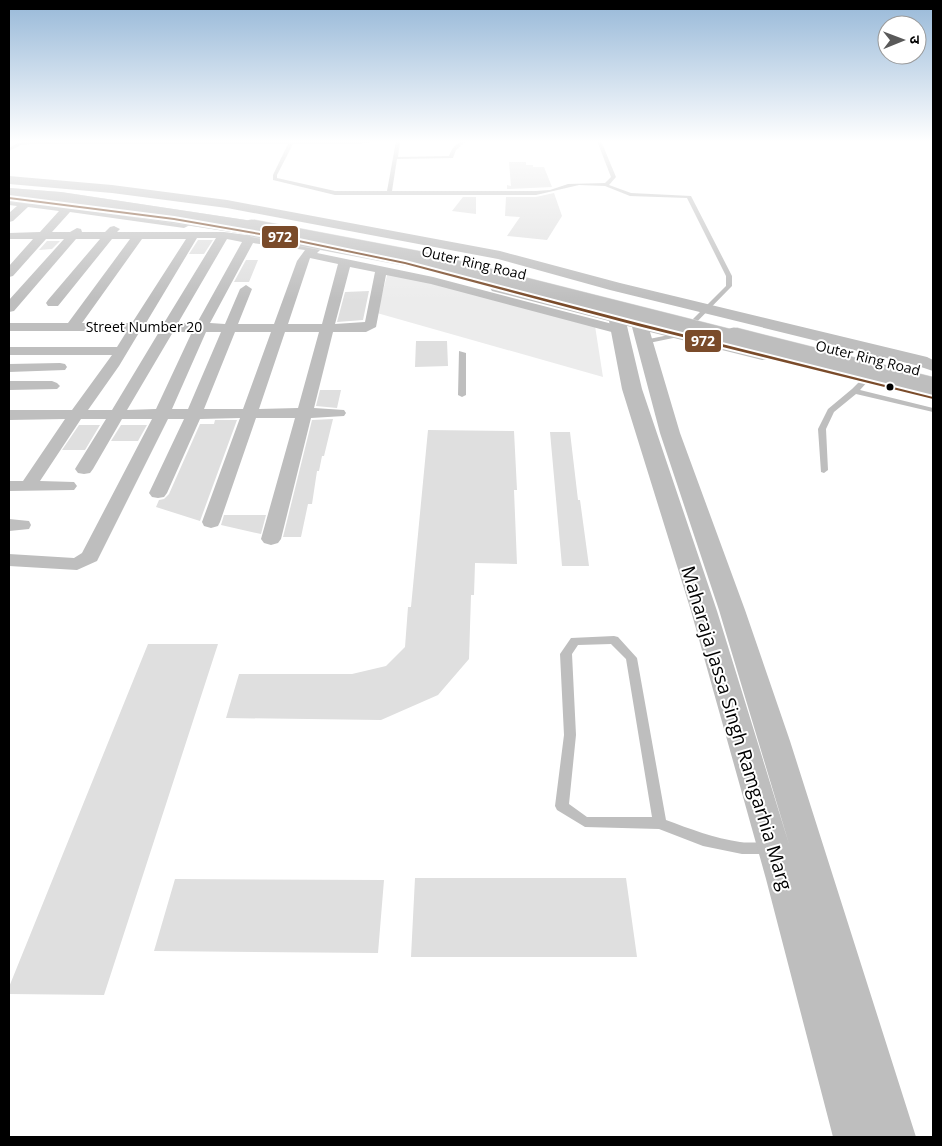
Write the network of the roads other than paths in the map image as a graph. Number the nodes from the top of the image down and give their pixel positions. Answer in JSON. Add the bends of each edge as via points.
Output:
{"nodes":[{"id":1,"x":67,"y":194,"type":"edge"},
{"id":2,"x":100,"y":194,"type":"edge"},
{"id":3,"x":155,"y":194,"type":"edge"},
{"id":4,"x":639,"y":194,"type":"edge"},
{"id":5,"x":9,"y":196,"type":"edge"},
{"id":6,"x":9,"y":202,"type":"edge"},
{"id":7,"x":26,"y":203,"type":"junction"},
{"id":8,"x":48,"y":206,"type":"junction"},
{"id":9,"x":68,"y":208,"type":"junction"},
{"id":10,"x":96,"y":212,"type":"junction"},
{"id":11,"x":124,"y":216,"type":"junction"},
{"id":12,"x":9,"y":219,"type":"edge"},
{"id":13,"x":194,"y":235,"type":"junction"},
{"id":14,"x":222,"y":235,"type":"junction"},
{"id":15,"x":13,"y":236,"type":"edge"},
{"id":16,"x":43,"y":236,"type":"junction"},
{"id":17,"x":72,"y":236,"type":"junction"},
{"id":18,"x":107,"y":236,"type":"junction"},
{"id":19,"x":138,"y":236,"type":"junction"},
{"id":20,"x":249,"y":239,"type":"junction"},
{"id":21,"x":9,"y":245,"type":"edge"},
{"id":22,"x":314,"y":249,"type":"junction"},
{"id":23,"x":345,"y":262,"type":"junction"},
{"id":24,"x":505,"y":265,"type":"junction"},
{"id":25,"x":381,"y":270,"type":"junction"},
{"id":26,"x":9,"y":273,"type":"edge"},
{"id":27,"x":476,"y":282,"type":"junction"},
{"id":28,"x":246,"y":289,"type":"dead end"},
{"id":29,"x":53,"y":303,"type":"dead end"},
{"id":30,"x":9,"y":308,"type":"edge"},
{"id":31,"x":705,"y":311,"type":"junction"},
{"id":32,"x":9,"y":327,"type":"edge"},
{"id":33,"x":72,"y":327,"type":"junction"},
{"id":34,"x":136,"y":327,"type":"junction"},
{"id":35,"x":170,"y":328,"type":"junction"},
{"id":36,"x":201,"y":328,"type":"junction"},
{"id":37,"x":231,"y":328,"type":"junction"},
{"id":38,"x":280,"y":328,"type":"junction"},
{"id":39,"x":326,"y":328,"type":"junction"},
{"id":40,"x":630,"y":329,"type":"junction"},
{"id":41,"x":785,"y":332,"type":"junction"},
{"id":42,"x":681,"y":335,"type":"junction"},
{"id":43,"x":9,"y":351,"type":"edge"},
{"id":44,"x":122,"y":351,"type":"junction"},
{"id":45,"x":462,"y":353,"type":"dead end"},
{"id":46,"x":881,"y":354,"type":"junction"},
{"id":47,"x":762,"y":355,"type":"junction"},
{"id":48,"x":933,"y":366,"type":"edge"},
{"id":49,"x":9,"y":368,"type":"edge"},
{"id":50,"x":60,"y":368,"type":"dead end"},
{"id":51,"x":933,"y":374,"type":"edge"},
{"id":52,"x":860,"y":385,"type":"junction"},
{"id":53,"x":9,"y":386,"type":"edge"},
{"id":54,"x":52,"y":386,"type":"dead end"},
{"id":55,"x":933,"y":388,"type":"edge"},
{"id":56,"x":462,"y":395,"type":"dead end"},
{"id":57,"x":933,"y":398,"type":"edge"},
{"id":58,"x":933,"y":410,"type":"edge"},
{"id":59,"x":76,"y":414,"type":"junction"},
{"id":60,"x":162,"y":414,"type":"junction"},
{"id":61,"x":194,"y":414,"type":"junction"},
{"id":62,"x":248,"y":414,"type":"junction"},
{"id":63,"x":304,"y":414,"type":"junction"},
{"id":64,"x":338,"y":414,"type":"dead end"},
{"id":65,"x":9,"y":415,"type":"edge"},
{"id":66,"x":116,"y":415,"type":"junction"},
{"id":67,"x":84,"y":468,"type":"dead end"},
{"id":68,"x":824,"y":470,"type":"dead end"},
{"id":69,"x":9,"y":486,"type":"edge"},
{"id":70,"x":28,"y":486,"type":"junction"},
{"id":71,"x":68,"y":486,"type":"dead end"},
{"id":72,"x":158,"y":493,"type":"dead end"},
{"id":73,"x":211,"y":522,"type":"dead end"},
{"id":74,"x":271,"y":538,"type":"dead end"},
{"id":75,"x":9,"y":560,"type":"edge"},
{"id":76,"x":718,"y":611,"type":"junction"},
{"id":77,"x":660,"y":823,"type":"junction"},
{"id":78,"x":778,"y":863,"type":"junction"},
{"id":79,"x":817,"y":880,"type":"junction"},
{"id":80,"x":828,"y":1040,"type":"junction"},
{"id":81,"x":866,"y":1040,"type":"junction"},
{"id":82,"x":855,"y":1137,"type":"edge"},
{"id":83,"x":894,"y":1137,"type":"edge"}],
"edges":[{"from":1,"to":51,"type":"main road","name":"Outer Ring Road","via":[[164,207],[431,252]]},
{"from":2,"to":24,"type":"street","name":"Outer Ring Road","via":[[300,224],[436,248]]},
{"from":3,"to":31,"type":"street","via":[[292,215],[500,255]]},
{"from":4,"to":31,"type":"lane","via":[[689,197],[729,276],[728,286]]},
{"from":5,"to":22,"type":"street","name":"Outer Ring Road","via":[[174,219]]},
{"from":5,"to":55,"type":"main road","name":"Outer Ring Road","bridge":true,"via":[[60,199],[154,212],[422,260]]},
{"from":6,"to":7,"type":"street"},
{"from":7,"to":8,"type":"street"},
{"from":7,"to":12,"type":"street"},
{"from":8,"to":9,"type":"street"},
{"from":8,"to":15,"type":"street"},
{"from":9,"to":10,"type":"street"},
{"from":9,"to":16,"type":"street"},
{"from":10,"to":11,"type":"street"},
{"from":10,"to":17,"type":"street"},
{"from":11,"to":14,"type":"street","via":[[202,228]]},
{"from":11,"to":18,"type":"street"},
{"from":13,"to":14,"type":"street"},
{"from":13,"to":19,"type":"street"},
{"from":13,"to":34,"type":"street"},
{"from":14,"to":20,"type":"street"},
{"from":14,"to":35,"type":"street"},
{"from":15,"to":16,"type":"street"},
{"from":15,"to":21,"type":"street"},
{"from":16,"to":17,"type":"street"},
{"from":16,"to":26,"type":"street"},
{"from":17,"to":18,"type":"street"},
{"from":17,"to":30,"type":"street"},
{"from":18,"to":19,"type":"street"},
{"from":18,"to":29,"type":"street"},
{"from":19,"to":33,"type":"street"},
{"from":20,"to":22,"type":"street"},
{"from":20,"to":36,"type":"street"},
{"from":22,"to":23,"type":"street"},
{"from":22,"to":27,"type":"street","name":"Outer Ring Road","via":[[405,263]]},
{"from":22,"to":38,"type":"street","via":[[303,261]]},
{"from":23,"to":25,"type":"street"},
{"from":23,"to":39,"type":"street"},
{"from":24,"to":27,"type":"street"},
{"from":24,"to":31,"type":"street","name":"Outer Ring Road"},
{"from":25,"to":39,"type":"street","name":"Street Number 20","via":[[369,327]]},
{"from":25,"to":40,"type":"street"},
{"from":27,"to":40,"type":"street","name":"Outer Ring Road"},
{"from":28,"to":37,"type":"street"},
{"from":31,"to":41,"type":"street","name":"Outer Ring Road"},
{"from":31,"to":42,"type":"lane"},
{"from":31,"to":48,"type":"street"},
{"from":32,"to":33,"type":"street","name":"Street Number 20"},
{"from":33,"to":34,"type":"street","name":"Street Number 20"},
{"from":34,"to":35,"type":"street","name":"Street Number 20"},
{"from":34,"to":44,"type":"street"},
{"from":35,"to":36,"type":"street","name":"Street Number 20"},
{"from":35,"to":66,"type":"street"},
{"from":36,"to":37,"type":"street","name":"Street Number 20"},
{"from":36,"to":60,"type":"street"},
{"from":37,"to":38,"type":"street","name":"Street Number 20"},
{"from":37,"to":61,"type":"street"},
{"from":38,"to":39,"type":"street","name":"Street Number 20"},
{"from":38,"to":62,"type":"street"},
{"from":39,"to":63,"type":"street"},
{"from":40,"to":42,"type":"street","name":"Outer Ring Road"},
{"from":40,"to":76,"type":"street","name":"Maharaja Jassa Singh Ramgarhia Marg","via":[[644,389]]},
{"from":41,"to":46,"type":"street","name":"Outer Ring Road"},
{"from":41,"to":47,"type":"street"},
{"from":42,"to":47,"type":"street","name":"Outer Ring Road"},
{"from":43,"to":44,"type":"street"},
{"from":44,"to":59,"type":"street"},
{"from":45,"to":56,"type":"lane"},
{"from":46,"to":48,"type":"street","name":"Outer Ring Road"},
{"from":46,"to":52,"type":"lane"},
{"from":47,"to":52,"type":"street","name":"Outer Ring Road"},
{"from":49,"to":50,"type":"street"},
{"from":52,"to":57,"type":"street","name":"Outer Ring Road"},
{"from":52,"to":58,"type":"lane"},
{"from":52,"to":68,"type":"lane","via":[[831,411],[822,429]]},
{"from":53,"to":54,"type":"street"},
{"from":59,"to":65,"type":"street"},
{"from":59,"to":66,"type":"street"},
{"from":59,"to":70,"type":"street"},
{"from":60,"to":61,"type":"street"},
{"from":60,"to":66,"type":"street"},
{"from":60,"to":75,"type":"street","via":[[90,557],[77,564]]},
{"from":61,"to":62,"type":"street"},
{"from":61,"to":72,"type":"street"},
{"from":62,"to":63,"type":"street"},
{"from":62,"to":73,"type":"street"},
{"from":63,"to":64,"type":"street"},
{"from":63,"to":74,"type":"street"},
{"from":66,"to":67,"type":"street"},
{"from":69,"to":70,"type":"street"},
{"from":70,"to":71,"type":"street"},
{"from":76,"to":78,"type":"street","name":"Maharaja Jassa Singh Ramgarhia Marg"},
{"from":76,"to":79,"type":"street","name":"Maharaja Jassa Singh Ramgarhia Marg"},
{"from":77,"to":77,"type":"lane","via":[[584,822],[562,806],[570,735],[566,654],[575,641],[614,640],[631,658]]},
{"from":77,"to":78,"type":"lane","via":[[703,840],[742,848]]},
{"from":78,"to":79,"type":"street"},
{"from":78,"to":80,"type":"street","name":"Maharaja Jassa Singh Ramgarhia Marg"},
{"from":79,"to":81,"type":"street","name":"Maharaja Jassa Singh Ramgarhia Marg"},
{"from":80,"to":81,"type":"street"},
{"from":80,"to":82,"type":"street","name":"Maharaja Jassa Singh Ramgarhia Marg"},
{"from":81,"to":83,"type":"street","name":"Maharaja Jassa Singh Ramgarhia Marg"}]}
